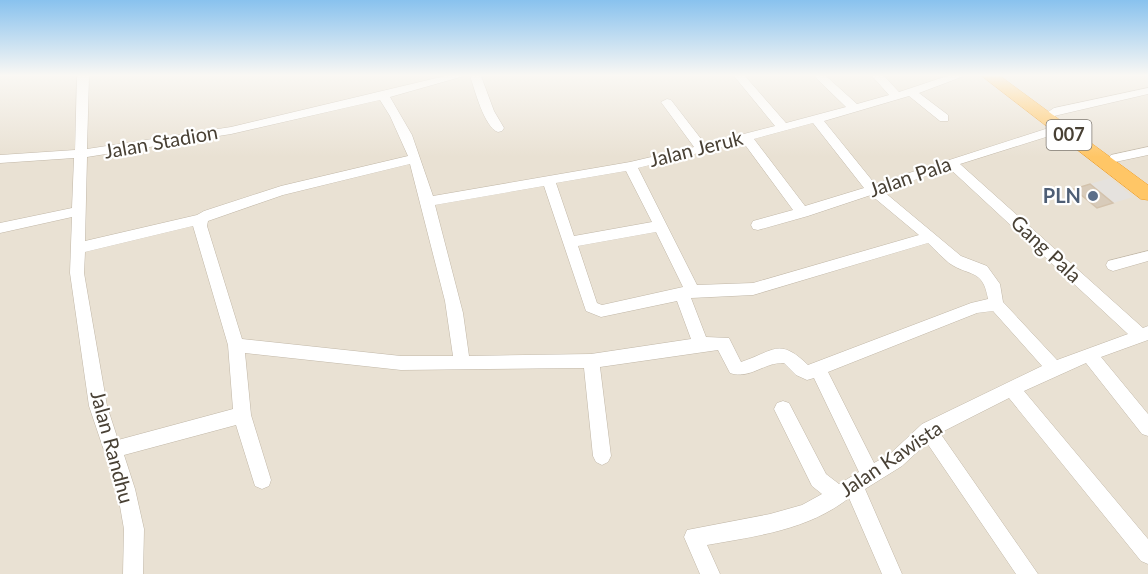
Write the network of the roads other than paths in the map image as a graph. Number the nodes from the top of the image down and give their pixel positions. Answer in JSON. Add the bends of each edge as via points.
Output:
{"nodes":[{"id":1,"x":667,"y":102,"type":"dead end"},
{"id":2,"x":82,"y":103,"type":"edge"},
{"id":3,"x":358,"y":103,"type":"edge"},
{"id":4,"x":388,"y":103,"type":"edge"},
{"id":5,"x":485,"y":103,"type":"edge"},
{"id":6,"x":762,"y":103,"type":"edge"},
{"id":7,"x":848,"y":103,"type":"edge"},
{"id":8,"x":871,"y":103,"type":"edge"},
{"id":9,"x":920,"y":103,"type":"edge"},
{"id":10,"x":1026,"y":103,"type":"edge"},
{"id":11,"x":1042,"y":103,"type":"edge"},
{"id":12,"x":1097,"y":103,"type":"edge"},
{"id":13,"x":854,"y":108,"type":"junction"},
{"id":14,"x":1054,"y":112,"type":"junction"},
{"id":15,"x":944,"y":118,"type":"dead end"},
{"id":16,"x":816,"y":119,"type":"junction"},
{"id":17,"x":783,"y":127,"type":"junction"},
{"id":18,"x":498,"y":128,"type":"dead end"},
{"id":19,"x":1061,"y":129,"type":"junction"},
{"id":20,"x":746,"y":137,"type":"junction"},
{"id":21,"x":702,"y":149,"type":"junction"},
{"id":22,"x":1148,"y":151,"type":"edge"},
{"id":23,"x":80,"y":155,"type":"junction"},
{"id":24,"x":1115,"y":158,"type":"junction"},
{"id":25,"x":0,"y":159,"type":"edge"},
{"id":26,"x":414,"y":159,"type":"junction"},
{"id":27,"x":951,"y":163,"type":"junction"},
{"id":28,"x":630,"y":165,"type":"junction"},
{"id":29,"x":549,"y":181,"type":"junction"},
{"id":30,"x":1148,"y":181,"type":"edge"},
{"id":31,"x":873,"y":190,"type":"junction"},
{"id":32,"x":1148,"y":194,"type":"edge"},
{"id":33,"x":428,"y":202,"type":"junction"},
{"id":34,"x":79,"y":211,"type":"junction"},
{"id":35,"x":803,"y":213,"type":"junction"},
{"id":36,"x":201,"y":219,"type":"junction"},
{"id":37,"x":758,"y":225,"type":"dead end"},
{"id":38,"x":660,"y":226,"type":"junction"},
{"id":39,"x":0,"y":228,"type":"edge"},
{"id":40,"x":931,"y":237,"type":"junction"},
{"id":41,"x":571,"y":242,"type":"junction"},
{"id":42,"x":78,"y":248,"type":"junction"},
{"id":43,"x":1148,"y":256,"type":"edge"},
{"id":44,"x":1113,"y":265,"type":"dead end"},
{"id":45,"x":686,"y":293,"type":"junction"},
{"id":46,"x":996,"y":304,"type":"junction"},
{"id":47,"x":1144,"y":334,"type":"edge"},
{"id":48,"x":701,"y":344,"type":"junction"},
{"id":49,"x":236,"y":345,"type":"junction"},
{"id":50,"x":1090,"y":356,"type":"junction"},
{"id":51,"x":591,"y":361,"type":"junction"},
{"id":52,"x":461,"y":363,"type":"junction"},
{"id":53,"x":1054,"y":368,"type":"junction"},
{"id":54,"x":818,"y":370,"type":"junction"},
{"id":55,"x":1012,"y":388,"type":"junction"},
{"id":56,"x":783,"y":409,"type":"dead end"},
{"id":57,"x":242,"y":415,"type":"junction"},
{"id":58,"x":1148,"y":428,"type":"edge"},
{"id":59,"x":928,"y":430,"type":"junction"},
{"id":60,"x":112,"y":450,"type":"junction"},
{"id":61,"x":602,"y":456,"type":"dead end"},
{"id":62,"x":871,"y":476,"type":"junction"},
{"id":63,"x":262,"y":480,"type":"dead end"},
{"id":64,"x":846,"y":491,"type":"junction"},
{"id":65,"x":1148,"y":554,"type":"edge"},
{"id":66,"x":133,"y":574,"type":"edge"},
{"id":67,"x":710,"y":574,"type":"edge"},
{"id":68,"x":892,"y":574,"type":"edge"},
{"id":69,"x":1028,"y":574,"type":"edge"}],
"edges":[{"from":1,"to":21,"type":"street"},
{"from":2,"to":23,"type":"street","name":"Jalan Randhu"},
{"from":3,"to":23,"type":"street","name":"Jalan Stadion","via":[[188,140]]},
{"from":4,"to":26,"type":"street"},
{"from":5,"to":18,"type":"street"},
{"from":6,"to":17,"type":"street"},
{"from":7,"to":13,"type":"street"},
{"from":8,"to":13,"type":"street","name":"Jalan Jeruk"},
{"from":9,"to":15,"type":"street"},
{"from":10,"to":19,"type":"highway","number":"007"},
{"from":11,"to":14,"type":"highway","number":"007"},
{"from":12,"to":14,"type":"street"},
{"from":13,"to":16,"type":"street","name":"Jalan Jeruk"},
{"from":14,"to":24,"type":"highway","number":"007"},
{"from":16,"to":17,"type":"street","name":"Jalan Jeruk"},
{"from":16,"to":31,"type":"street"},
{"from":17,"to":20,"type":"street","name":"Jalan Jeruk"},
{"from":19,"to":27,"type":"street","name":"Jalan Pala"},
{"from":19,"to":32,"type":"highway","number":"007"},
{"from":20,"to":21,"type":"street","name":"Jalan Jeruk"},
{"from":20,"to":35,"type":"street"},
{"from":21,"to":28,"type":"street","name":"Jalan Jeruk"},
{"from":22,"to":24,"type":"street"},
{"from":23,"to":25,"type":"street","name":"Jalan Stadion"},
{"from":23,"to":34,"type":"street","name":"Jalan Randhu"},
{"from":24,"to":30,"type":"highway","number":"007"},
{"from":26,"to":33,"type":"street"},
{"from":26,"to":36,"type":"street","via":[[281,191]]},
{"from":27,"to":31,"type":"street","name":"Jalan Pala"},
{"from":27,"to":47,"type":"street","name":"Gang Pala"},
{"from":28,"to":29,"type":"street","name":"Jalan Jeruk"},
{"from":28,"to":38,"type":"street"},
{"from":29,"to":33,"type":"street","name":"Jalan Jeruk"},
{"from":29,"to":41,"type":"street"},
{"from":31,"to":35,"type":"street","name":"Jalan Pala"},
{"from":31,"to":40,"type":"street"},
{"from":33,"to":52,"type":"street","via":[[461,339]]},
{"from":34,"to":39,"type":"street"},
{"from":34,"to":42,"type":"street","name":"Jalan Randhu"},
{"from":35,"to":37,"type":"street","name":"Jalan Pala"},
{"from":36,"to":42,"type":"street"},
{"from":36,"to":49,"type":"street"},
{"from":38,"to":41,"type":"street"},
{"from":38,"to":45,"type":"street","via":[[690,285]]},
{"from":40,"to":45,"type":"street","via":[[753,289]]},
{"from":40,"to":46,"type":"street","via":[[956,260],[982,270],[995,288]]},
{"from":41,"to":45,"type":"street","via":[[594,310]]},
{"from":42,"to":60,"type":"street","name":"Jalan Randhu","via":[[76,273],[98,406]]},
{"from":43,"to":44,"type":"street"},
{"from":45,"to":48,"type":"street"},
{"from":46,"to":53,"type":"street"},
{"from":46,"to":54,"type":"street","via":[[976,307]]},
{"from":47,"to":50,"type":"street","name":"Jalan Kawista"},
{"from":48,"to":51,"type":"street"},
{"from":48,"to":54,"type":"street","via":[[723,343],[734,366],[740,369],[782,354],[804,372]]},
{"from":49,"to":52,"type":"street","via":[[400,363]]},
{"from":49,"to":57,"type":"street"},
{"from":50,"to":53,"type":"street","name":"Jalan Kawista"},
{"from":50,"to":58,"type":"street"},
{"from":51,"to":52,"type":"street"},
{"from":51,"to":61,"type":"street"},
{"from":53,"to":55,"type":"street","name":"Jalan Kawista"},
{"from":54,"to":62,"type":"street"},
{"from":55,"to":59,"type":"street","name":"Jalan Kawista"},
{"from":55,"to":65,"type":"street"},
{"from":56,"to":64,"type":"street","via":[[819,480]]},
{"from":57,"to":60,"type":"street"},
{"from":57,"to":63,"type":"street"},
{"from":59,"to":62,"type":"street","name":"Jalan Kawista","via":[[896,460]]},
{"from":59,"to":69,"type":"street"},
{"from":60,"to":66,"type":"street","name":"Jalan Randhu","via":[[126,489],[134,529]]},
{"from":62,"to":64,"type":"street","name":"Jalan Kawista"},
{"from":64,"to":67,"type":"street","name":"Jalan Kawista","via":[[806,514],[694,537]]},
{"from":64,"to":68,"type":"street"}]}
